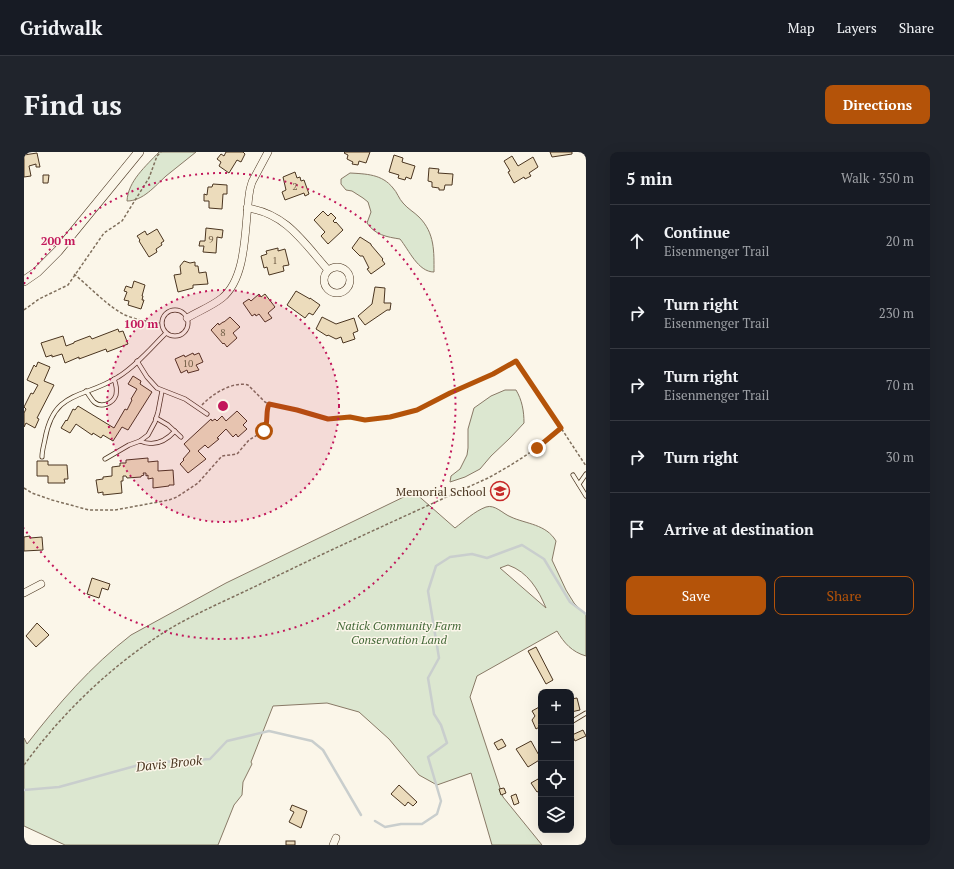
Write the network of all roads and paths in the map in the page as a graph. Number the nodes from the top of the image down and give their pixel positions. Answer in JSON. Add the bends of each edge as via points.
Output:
{"nodes":[{"id":1,"x":139,"y":152,"type":"edge"},
{"id":2,"x":161,"y":152,"type":"edge"},
{"id":3,"x":268,"y":152,"type":"edge"},
{"id":4,"x":247,"y":208,"type":"junction"},
{"id":5,"x":328,"y":270,"type":"dead end"},
{"id":6,"x":74,"y":274,"type":"junction"},
{"id":7,"x":24,"y":281,"type":"edge"},
{"id":8,"x":24,"y":310,"type":"edge"},
{"id":9,"x":187,"y":318,"type":"junction"},
{"id":10,"x":162,"y":323,"type":"junction"},
{"id":11,"x":166,"y":333,"type":"junction"},
{"id":12,"x":137,"y":361,"type":"junction"},
{"id":13,"x":114,"y":379,"type":"junction"},
{"id":14,"x":86,"y":391,"type":"junction"},
{"id":15,"x":162,"y":391,"type":"junction"},
{"id":16,"x":269,"y":404,"type":"junction"},
{"id":17,"x":200,"y":408,"type":"junction"},
{"id":18,"x":207,"y":414,"type":"dead end"},
{"id":19,"x":156,"y":418,"type":"junction"},
{"id":20,"x":561,"y":428,"type":"junction"},
{"id":21,"x":174,"y":431,"type":"junction"},
{"id":22,"x":181,"y":437,"type":"dead end"},
{"id":23,"x":140,"y":441,"type":"junction"},
{"id":24,"x":42,"y":457,"type":"dead end"},
{"id":25,"x":105,"y":459,"type":"dead end"},
{"id":26,"x":586,"y":466,"type":"edge"},
{"id":27,"x":586,"y":474,"type":"edge"},
{"id":28,"x":573,"y":475,"type":"dead end"},
{"id":29,"x":579,"y":484,"type":"junction"},
{"id":30,"x":24,"y":488,"type":"edge"},
{"id":31,"x":586,"y":496,"type":"edge"},
{"id":32,"x":41,"y":584,"type":"dead end"},
{"id":33,"x":24,"y":593,"type":"edge"},
{"id":34,"x":586,"y":713,"type":"edge"},
{"id":35,"x":574,"y":720,"type":"edge"},
{"id":36,"x":24,"y":765,"type":"edge"},
{"id":37,"x":336,"y":838,"type":"dead end"},
{"id":38,"x":333,"y":845,"type":"edge"}],
"edges":[{"from":1,"to":7,"type":"street","via":[[58,251]]},
{"from":2,"to":6,"type":"path","via":[[122,221],[104,233]]},
{"from":3,"to":4,"type":"street","via":[[252,182]]},
{"from":4,"to":5,"type":"street","via":[[266,212],[286,223]]},
{"from":4,"to":9,"type":"street","via":[[241,265],[234,283],[221,298]]},
{"from":6,"to":8,"type":"path","via":[[68,285],[39,299]]},
{"from":6,"to":10,"type":"path","via":[[124,314]]},
{"from":9,"to":10,"type":"lane","via":[[183,313],[174,310],[165,315]]},
{"from":9,"to":11,"type":"lane","via":[[188,326],[182,335],[174,337]]},
{"from":10,"to":11,"type":"lane"},
{"from":11,"to":12,"type":"lane"},
{"from":12,"to":13,"type":"lane"},
{"from":12,"to":15,"type":"lane","via":[[152,384]]},
{"from":13,"to":14,"type":"lane"},
{"from":13,"to":14,"type":"lane","via":[[116,394],[107,404],[94,402]]},
{"from":14,"to":24,"type":"lane","via":[[64,401],[56,411],[47,427]]},
{"from":15,"to":17,"type":"lane","via":[[185,399]]},
{"from":15,"to":19,"type":"lane"},
{"from":16,"to":17,"type":"path","via":[[248,385],[241,384],[218,392]]},
{"from":16,"to":20,"type":"path","via":[[328,419],[350,417],[365,420],[390,417],[417,410],[516,361]]},
{"from":16,"to":30,"type":"path","via":[[264,431],[249,440],[237,454],[222,456],[198,483],[185,493],[169,500],[115,510],[97,510],[52,500]]},
{"from":17,"to":18,"type":"lane"},
{"from":19,"to":21,"type":"lane"},
{"from":19,"to":23,"type":"lane","via":[[148,435]]},
{"from":20,"to":26,"type":"path"},
{"from":20,"to":36,"type":"path","via":[[537,448],[488,478],[246,590],[166,631],[94,687],[46,737]]},
{"from":21,"to":22,"type":"lane"},
{"from":21,"to":23,"type":"lane","via":[[159,442],[148,444]]},
{"from":23,"to":25,"type":"lane"},
{"from":27,"to":29,"type":"lane"},
{"from":28,"to":29,"type":"lane"},
{"from":29,"to":31,"type":"lane"},
{"from":32,"to":33,"type":"street"},
{"from":34,"to":35,"type":"lane"},
{"from":37,"to":38,"type":"street"}]}
